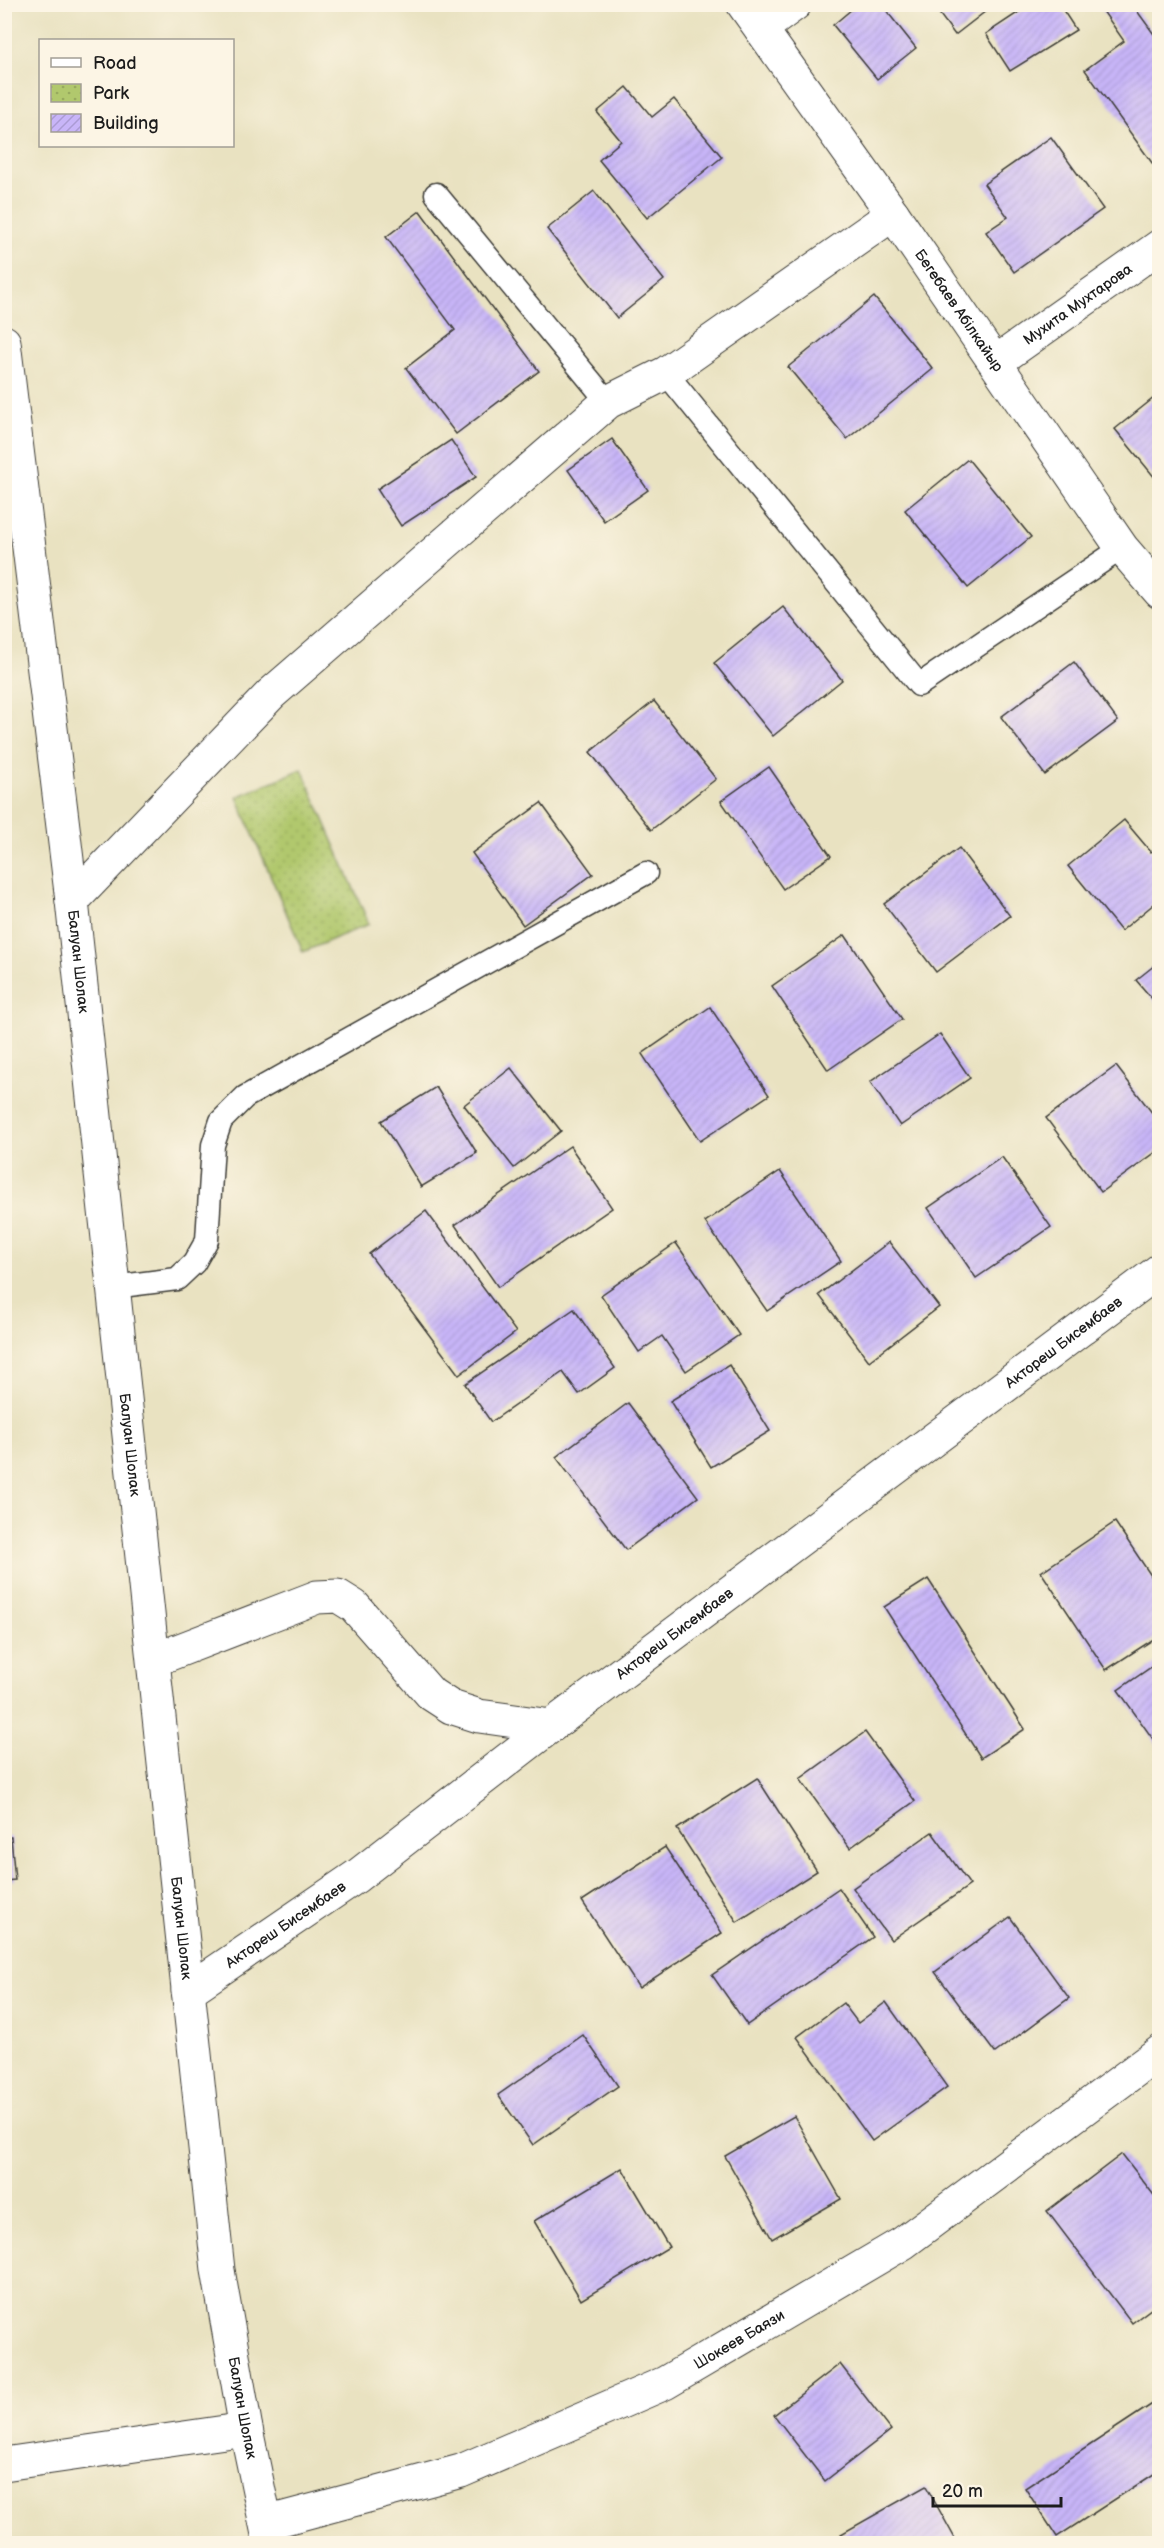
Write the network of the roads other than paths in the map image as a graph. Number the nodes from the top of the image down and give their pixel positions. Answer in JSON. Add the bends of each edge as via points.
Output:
{"nodes":[{"id":1,"x":795,"y":4,"type":"edge"},
{"id":2,"x":752,"y":17,"type":"edge"},
{"id":3,"x":436,"y":194,"type":"dead end"},
{"id":4,"x":893,"y":214,"type":"junction"},
{"id":5,"x":1160,"y":246,"type":"edge"},
{"id":6,"x":4,"y":342,"type":"edge"},
{"id":7,"x":996,"y":362,"type":"junction"},
{"id":8,"x":666,"y":373,"type":"junction"},
{"id":9,"x":608,"y":402,"type":"junction"},
{"id":10,"x":1122,"y":548,"type":"junction"},
{"id":11,"x":1160,"y":592,"type":"edge"},
{"id":12,"x":646,"y":873,"type":"dead end"},
{"id":13,"x":72,"y":901,"type":"junction"},
{"id":14,"x":1160,"y":1270,"type":"edge"},
{"id":15,"x":113,"y":1287,"type":"junction"},
{"id":16,"x":154,"y":1660,"type":"junction"},
{"id":17,"x":551,"y":1726,"type":"junction"},
{"id":18,"x":188,"y":1992,"type":"junction"},
{"id":19,"x":1160,"y":2052,"type":"edge"},
{"id":20,"x":246,"y":2429,"type":"junction"},
{"id":21,"x":4,"y":2464,"type":"edge"},
{"id":22,"x":268,"y":2534,"type":"edge"}],
"edges":[{"from":1,"to":2,"type":"street"},
{"from":2,"to":4,"type":"street","name":"Бегебаев Абілкайыр"},
{"from":3,"to":9,"type":"lane"},
{"from":4,"to":7,"type":"street","name":"Бегебаев Абілкайыр"},
{"from":4,"to":8,"type":"street"},
{"from":5,"to":7,"type":"street","name":"Мухита Мухтарова"},
{"from":6,"to":13,"type":"street","name":"Балуан Шолак"},
{"from":7,"to":10,"type":"street","name":"Бегебаев Абілкайыр"},
{"from":8,"to":9,"type":"street"},
{"from":8,"to":10,"type":"lane","via":[[919,684]]},
{"from":9,"to":13,"type":"street","via":[[271,694]]},
{"from":10,"to":11,"type":"street","name":"Бегебаев Абілкайыр"},
{"from":12,"to":15,"type":"lane","via":[[245,1097],[221,1121],[213,1145],[207,1240],[194,1263],[177,1279]]},
{"from":13,"to":15,"type":"street","name":"Балуан Шолак"},
{"from":14,"to":17,"type":"street","name":"Актореш Бисембаев"},
{"from":15,"to":16,"type":"street","name":"Балуан Шолак"},
{"from":16,"to":17,"type":"street","via":[[317,1597],[338,1596],[354,1606],[431,1694],[451,1707],[479,1716]]},
{"from":16,"to":18,"type":"street","name":"Балуан Шолак"},
{"from":17,"to":18,"type":"street","name":"Актореш Бисембаев","via":[[357,1876]]},
{"from":18,"to":20,"type":"street","name":"Балуан Шолак","via":[[218,2270]]},
{"from":19,"to":22,"type":"street","name":"Шокеев Баязи","via":[[903,2243],[664,2383],[461,2471]]},
{"from":20,"to":21,"type":"street"},
{"from":20,"to":22,"type":"street","name":"Балуан Шолак"}]}
